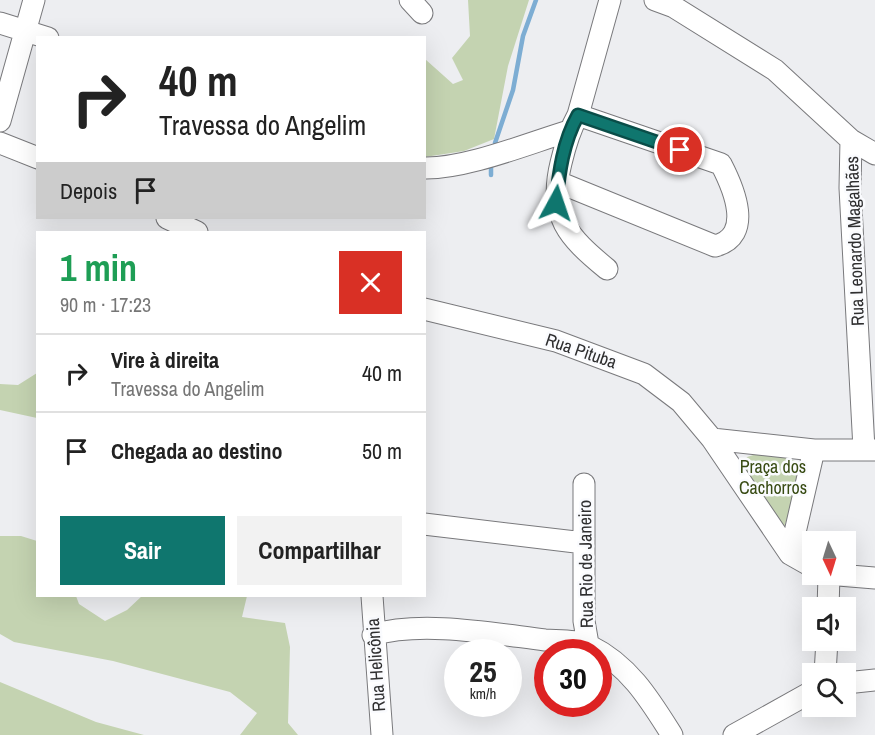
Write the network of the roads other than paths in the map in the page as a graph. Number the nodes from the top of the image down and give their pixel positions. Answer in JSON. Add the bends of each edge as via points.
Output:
{"nodes":[{"id":1,"x":34,"y":0,"type":"edge"},
{"id":2,"x":610,"y":0,"type":"edge"},
{"id":3,"x":655,"y":0,"type":"edge"},
{"id":4,"x":0,"y":23,"type":"edge"},
{"id":5,"x":26,"y":30,"type":"junction"},
{"id":6,"x":42,"y":36,"type":"edge"},
{"id":7,"x":0,"y":121,"type":"edge"},
{"id":8,"x":574,"y":123,"type":"junction"},
{"id":9,"x":851,"y":140,"type":"junction"},
{"id":10,"x":0,"y":143,"type":"edge"},
{"id":11,"x":875,"y":154,"type":"edge"},
{"id":12,"x":36,"y":157,"type":"edge"},
{"id":13,"x":426,"y":168,"type":"edge"},
{"id":14,"x":558,"y":182,"type":"junction"},
{"id":15,"x":168,"y":219,"type":"edge"},
{"id":16,"x":195,"y":231,"type":"edge"},
{"id":17,"x":607,"y":269,"type":"dead end"},
{"id":18,"x":426,"y":309,"type":"edge"},
{"id":19,"x":712,"y":439,"type":"junction"},
{"id":20,"x":814,"y":450,"type":"junction"},
{"id":21,"x":869,"y":450,"type":"edge"},
{"id":22,"x":584,"y":484,"type":"dead end"},
{"id":23,"x":426,"y":524,"type":"edge"},
{"id":24,"x":584,"y":543,"type":"junction"},
{"id":25,"x":790,"y":554,"type":"junction"},
{"id":26,"x":802,"y":561,"type":"edge"},
{"id":27,"x":856,"y":576,"type":"edge"},
{"id":28,"x":875,"y":578,"type":"edge"},
{"id":29,"x":372,"y":597,"type":"edge"},
{"id":30,"x":373,"y":635,"type":"junction"},
{"id":31,"x":542,"y":639,"type":"edge"},
{"id":32,"x":587,"y":639,"type":"edge"},
{"id":33,"x":612,"y":659,"type":"edge"},
{"id":34,"x":875,"y":680,"type":"edge"},
{"id":35,"x":856,"y":681,"type":"edge"},
{"id":36,"x":802,"y":697,"type":"edge"},
{"id":37,"x":382,"y":735,"type":"edge"},
{"id":38,"x":672,"y":735,"type":"edge"},
{"id":39,"x":734,"y":735,"type":"edge"}],
"edges":[{"from":1,"to":5,"type":"street"},
{"from":2,"to":8,"type":"street"},
{"from":3,"to":9,"type":"street","via":[[776,70]]},
{"from":4,"to":5,"type":"street"},
{"from":5,"to":6,"type":"street"},
{"from":5,"to":7,"type":"street"},
{"from":8,"to":13,"type":"street","via":[[497,153]]},
{"from":8,"to":14,"type":"street"},
{"from":8,"to":14,"type":"street","via":[[721,164],[734,189],[738,214],[735,234],[727,243],[715,246]]},
{"from":9,"to":11,"type":"street"},
{"from":9,"to":21,"type":"street","name":"Rua Leonardo Magalhães","via":[[850,188]]},
{"from":10,"to":12,"type":"street"},
{"from":14,"to":17,"type":"street","via":[[556,203],[561,220],[579,246]]},
{"from":15,"to":16,"type":"street"},
{"from":18,"to":19,"type":"street","name":"Rua Pituba","via":[[556,341],[644,374],[681,402]]},
{"from":19,"to":20,"type":"street"},
{"from":19,"to":25,"type":"street","name":"Rua Pituba"},
{"from":20,"to":21,"type":"street"},
{"from":20,"to":25,"type":"street"},
{"from":22,"to":24,"type":"street","name":"Rua Rio de Janeiro"},
{"from":23,"to":24,"type":"street"},
{"from":24,"to":32,"type":"street","name":"Rua Rio de Janeiro"},
{"from":25,"to":26,"type":"street"},
{"from":27,"to":28,"type":"street"},
{"from":29,"to":30,"type":"street","name":"Rua Helicônia"},
{"from":30,"to":31,"type":"street","via":[[390,630],[460,630]]},
{"from":30,"to":37,"type":"street","name":"Rua Helicônia"},
{"from":33,"to":38,"type":"street","via":[[648,697]]},
{"from":34,"to":35,"type":"street"},
{"from":36,"to":39,"type":"street"}]}
